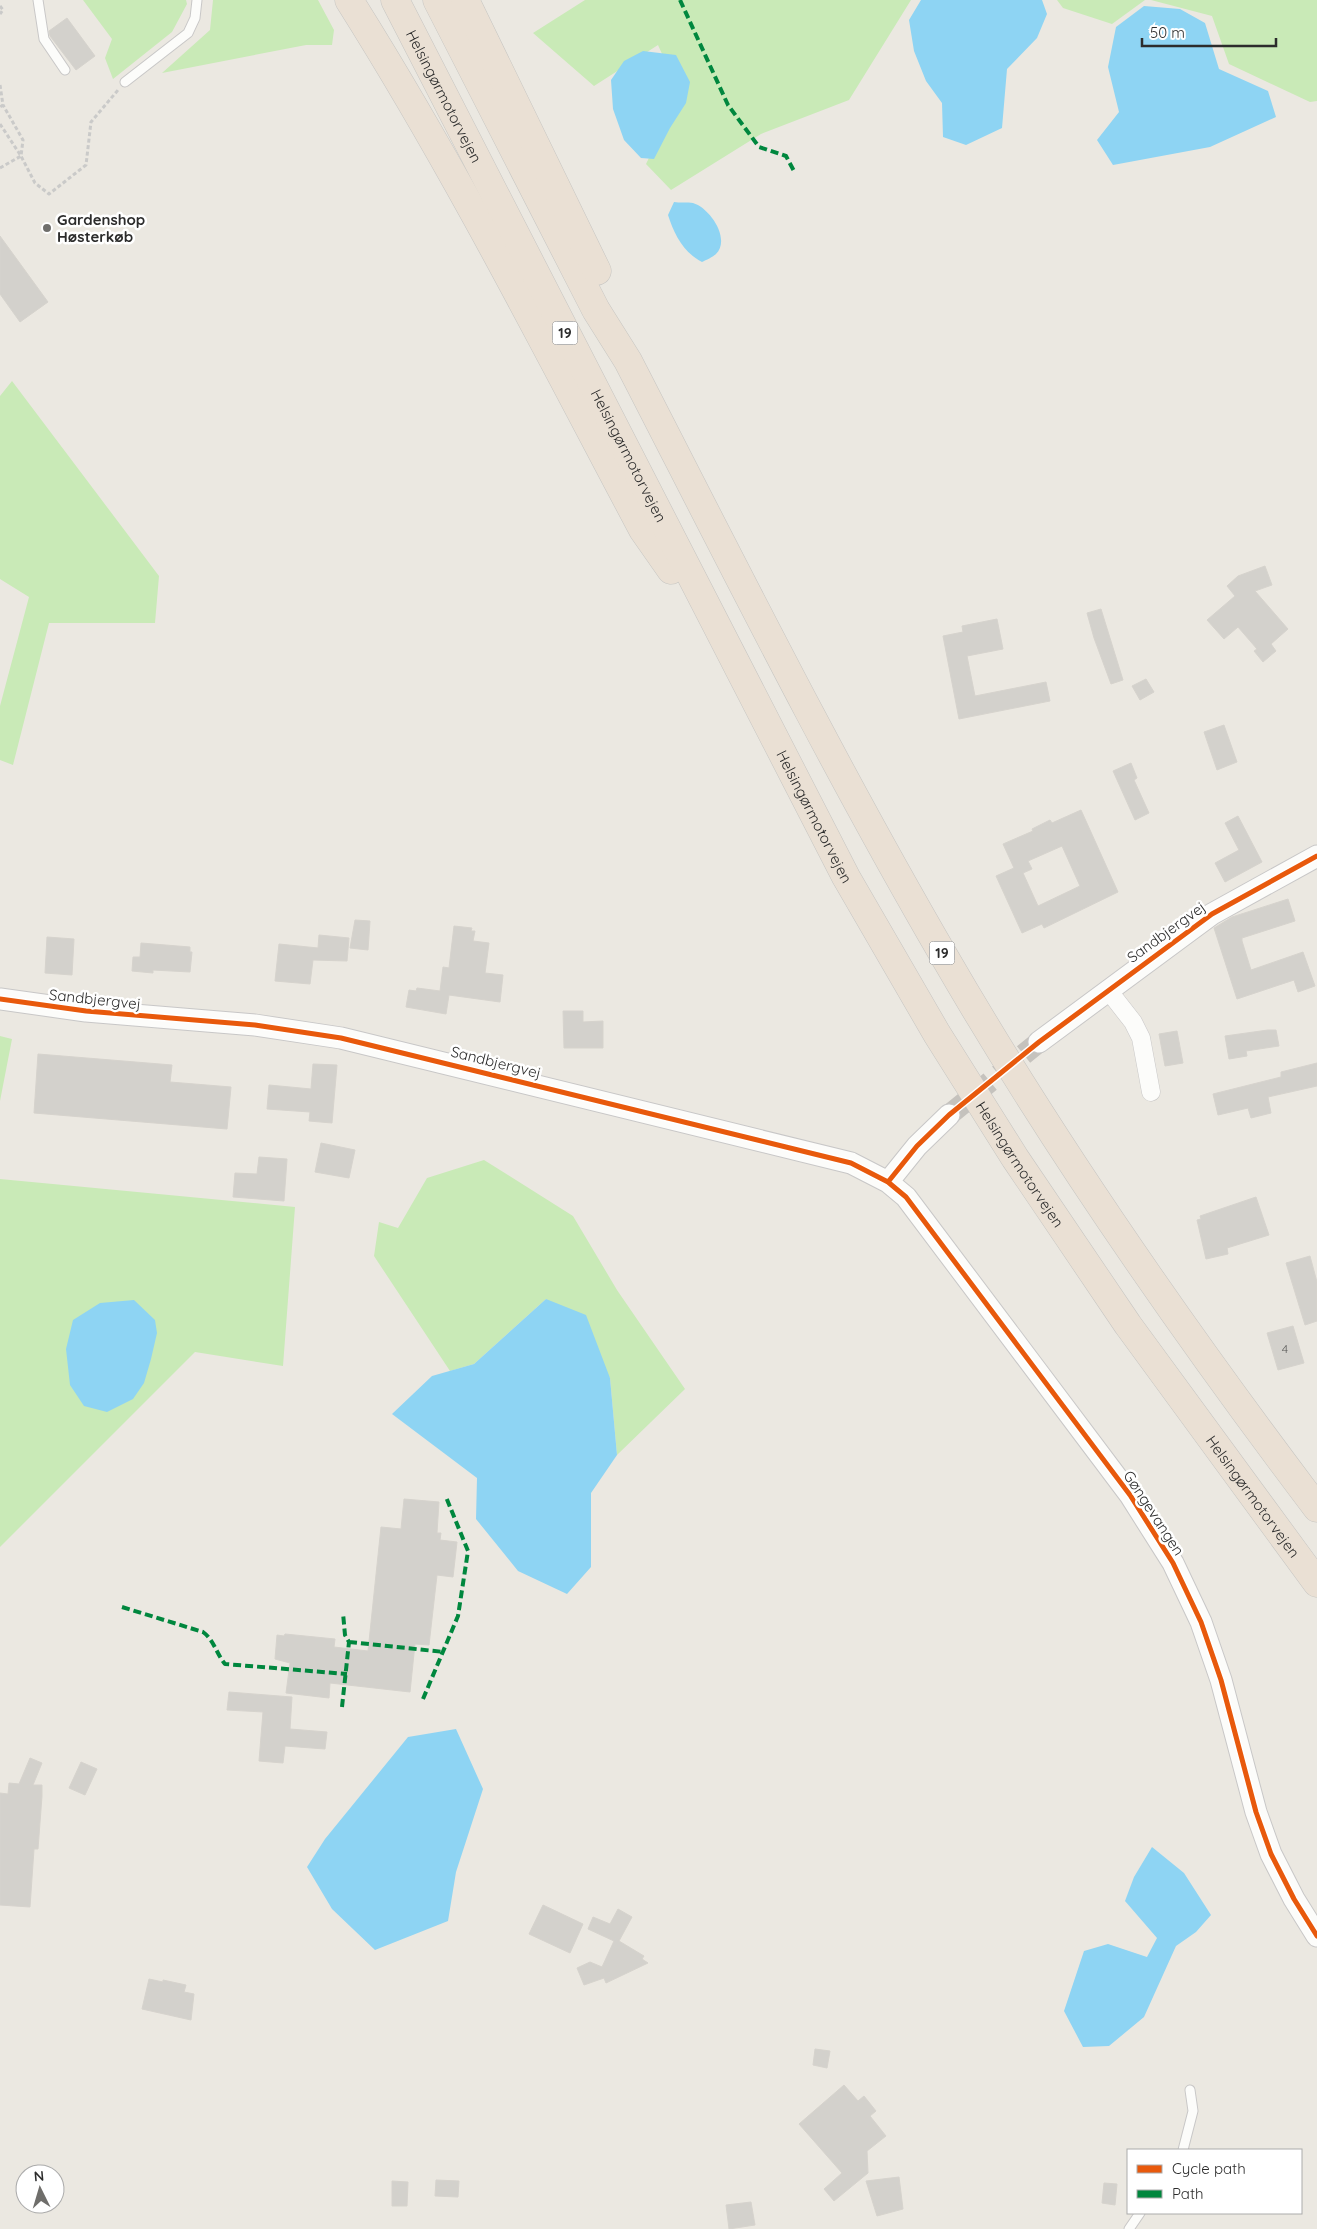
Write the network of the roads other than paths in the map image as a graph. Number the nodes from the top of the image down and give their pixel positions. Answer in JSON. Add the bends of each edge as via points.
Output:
{"nodes":[{"id":1,"x":38,"y":0,"type":"edge"},
{"id":2,"x":198,"y":0,"type":"edge"},
{"id":3,"x":349,"y":0,"type":"edge"},
{"id":4,"x":395,"y":0,"type":"edge"},
{"id":5,"x":437,"y":0,"type":"edge"},
{"id":6,"x":465,"y":0,"type":"edge"},
{"id":7,"x":64,"y":70,"type":"dead end"},
{"id":8,"x":125,"y":82,"type":"road end"},
{"id":9,"x":628,"y":361,"type":"junction"},
{"id":10,"x":736,"y":666,"type":"junction"},
{"id":11,"x":1317,"y":856,"type":"edge"},
{"id":12,"x":1108,"y":990,"type":"junction"},
{"id":13,"x":0,"y":999,"type":"edge"},
{"id":14,"x":1039,"y":1042,"type":"tunnel mouth"},
{"id":15,"x":1151,"y":1092,"type":"dead end"},
{"id":16,"x":949,"y":1116,"type":"tunnel mouth"},
{"id":17,"x":888,"y":1182,"type":"junction"},
{"id":18,"x":1317,"y":1508,"type":"edge"},
{"id":19,"x":1317,"y":1583,"type":"edge"},
{"id":20,"x":1317,"y":1936,"type":"edge"},
{"id":21,"x":1190,"y":2090,"type":"dead end"},
{"id":22,"x":1183,"y":2149,"type":"edge"},
{"id":23,"x":1139,"y":2214,"type":"edge"},
{"id":24,"x":1129,"y":2229,"type":"edge"}],
"edges":[{"from":1,"to":7,"type":"lane","via":[[44,39]]},
{"from":2,"to":8,"type":"lane","via":[[188,33]]},
{"from":3,"to":10,"type":"highway","via":[[386,58],[492,247],[643,530]]},
{"from":4,"to":10,"type":"highway","name":"Helsingørmotorvejen","number":"19"},
{"from":5,"to":9,"type":"highway","number":"19","via":[[596,310]]},
{"from":6,"to":9,"type":"highway","via":[[613,304]]},
{"from":9,"to":18,"type":"highway","number":"19","via":[[849,789],[945,958],[1047,1125],[1158,1289]]},
{"from":10,"to":19,"type":"highway","name":"Helsingørmotorvejen","number":"19","via":[[846,877],[1009,1150],[1128,1325]]},
{"from":11,"to":12,"type":"street","name":"Sandbjergvej","via":[[1212,914]]},
{"from":12,"to":14,"type":"street","name":"Sandbjergvej"},
{"from":12,"to":15,"type":"street","via":[[1141,1038]]},
{"from":13,"to":17,"type":"street","name":"Sandbjergvej","via":[[86,1011],[255,1025],[341,1038],[851,1163]]},
{"from":16,"to":17,"type":"street","via":[[917,1146]]},
{"from":17,"to":20,"type":"street","name":"Gøngevangen","via":[[906,1197],[1130,1494],[1173,1562],[1201,1622],[1221,1680],[1256,1812],[1271,1854]]},
{"from":21,"to":22,"type":"lane","via":[[1193,2111]]},
{"from":23,"to":24,"type":"lane"}]}
